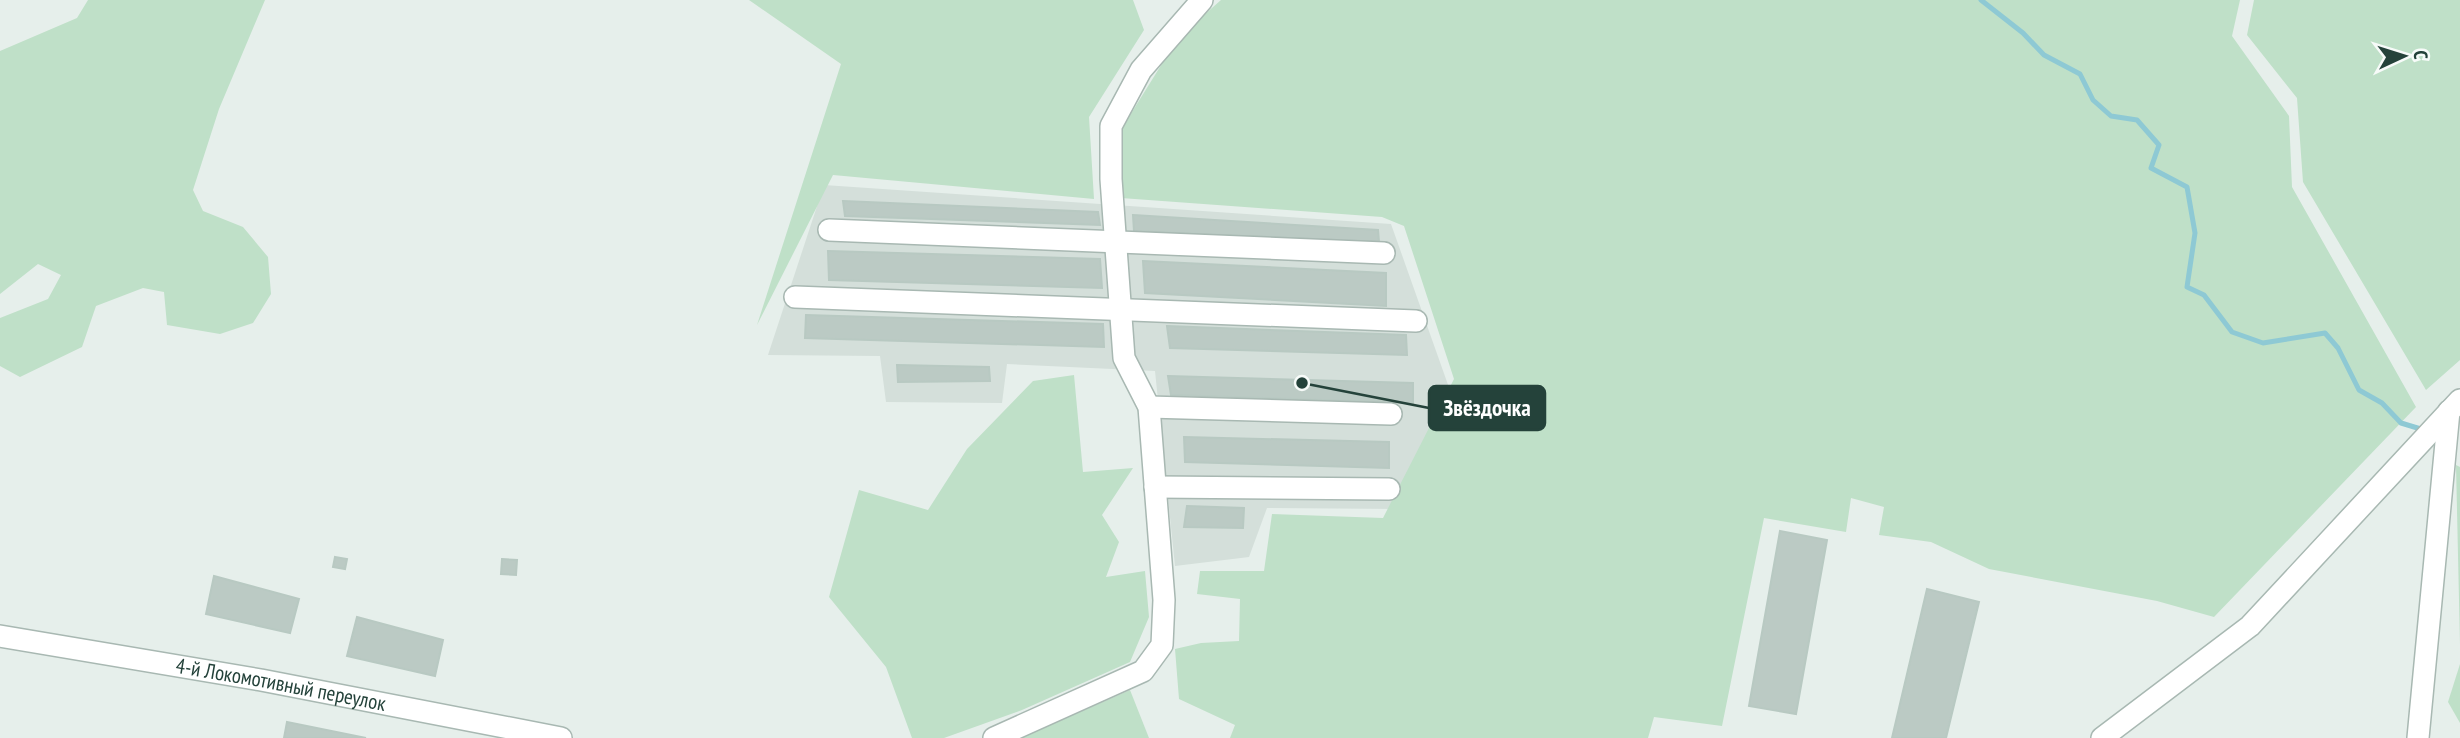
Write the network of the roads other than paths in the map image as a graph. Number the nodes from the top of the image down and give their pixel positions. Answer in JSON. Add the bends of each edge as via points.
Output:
{"nodes":[{"id":1,"x":1202,"y":0,"type":"edge"},
{"id":2,"x":829,"y":230,"type":"dead end"},
{"id":3,"x":1116,"y":243,"type":"junction"},
{"id":4,"x":1384,"y":253,"type":"dead end"},
{"id":5,"x":795,"y":297,"type":"dead end"},
{"id":6,"x":1120,"y":309,"type":"junction"},
{"id":7,"x":1416,"y":321,"type":"dead end"},
{"id":8,"x":2455,"y":405,"type":"edge"},
{"id":9,"x":1149,"y":407,"type":"junction"},
{"id":10,"x":1391,"y":414,"type":"dead end"},
{"id":11,"x":1155,"y":487,"type":"junction"},
{"id":12,"x":1389,"y":489,"type":"dead end"},
{"id":13,"x":0,"y":636,"type":"edge"},
{"id":14,"x":2103,"y":737,"type":"edge"},
{"id":15,"x":561,"y":738,"type":"edge"},
{"id":16,"x":994,"y":738,"type":"edge"},
{"id":17,"x":2418,"y":738,"type":"edge"}],
"edges":[{"from":1,"to":3,"type":"street","via":[[1141,69],[1111,126]]},
{"from":2,"to":3,"type":"street"},
{"from":3,"to":4,"type":"street"},
{"from":3,"to":6,"type":"street"},
{"from":5,"to":6,"type":"street"},
{"from":6,"to":7,"type":"street"},
{"from":6,"to":9,"type":"street","via":[[1124,358]]},
{"from":8,"to":14,"type":"street","via":[[2250,626]]},
{"from":8,"to":17,"type":"street"},
{"from":9,"to":10,"type":"street"},
{"from":9,"to":11,"type":"street"},
{"from":11,"to":12,"type":"street"},
{"from":11,"to":16,"type":"street","via":[[1164,600],[1162,645],[1143,671]]},
{"from":13,"to":15,"type":"street","name":"4-й Локомотивный переулок"}]}
